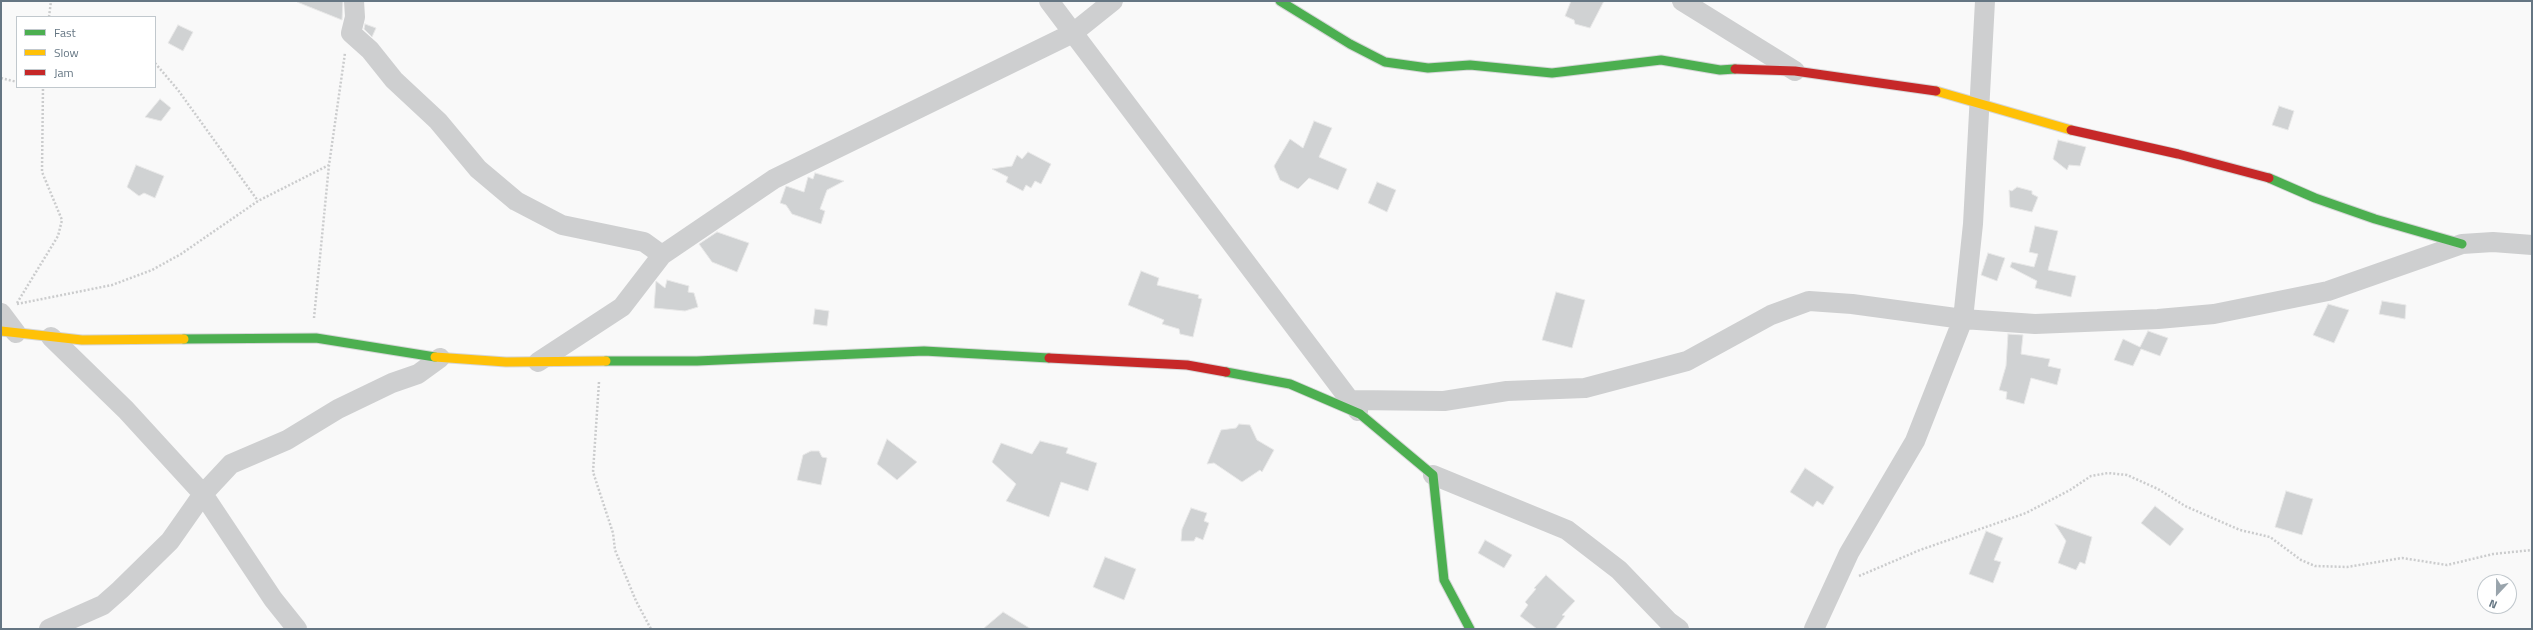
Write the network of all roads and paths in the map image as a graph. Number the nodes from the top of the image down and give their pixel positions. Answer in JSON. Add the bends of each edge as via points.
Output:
{"nodes":[{"id":1,"x":51,"y":1,"type":"edge"},
{"id":2,"x":354,"y":1,"type":"edge"},
{"id":3,"x":1049,"y":1,"type":"edge"},
{"id":4,"x":1113,"y":1,"type":"edge"},
{"id":5,"x":1280,"y":1,"type":"edge"},
{"id":6,"x":1682,"y":1,"type":"edge"},
{"id":7,"x":1985,"y":1,"type":"edge"},
{"id":8,"x":49,"y":16,"type":"edge"},
{"id":9,"x":351,"y":33,"type":"junction"},
{"id":10,"x":1073,"y":33,"type":"junction"},
{"id":11,"x":156,"y":64,"type":"edge"},
{"id":12,"x":1795,"y":71,"type":"junction"},
{"id":13,"x":1,"y":78,"type":"edge"},
{"id":14,"x":16,"y":82,"type":"edge"},
{"id":15,"x":42,"y":88,"type":"edge"},
{"id":16,"x":1980,"y":105,"type":"junction"},
{"id":17,"x":329,"y":165,"type":"junction"},
{"id":18,"x":258,"y":201,"type":"junction"},
{"id":19,"x":2462,"y":244,"type":"junction"},
{"id":20,"x":2532,"y":245,"type":"edge"},
{"id":21,"x":662,"y":255,"type":"junction"},
{"id":22,"x":1963,"y":319,"type":"junction"},
{"id":23,"x":8,"y":320,"type":"edge"},
{"id":24,"x":51,"y":337,"type":"junction"},
{"id":25,"x":316,"y":338,"type":"junction"},
{"id":26,"x":440,"y":358,"type":"junction"},
{"id":27,"x":600,"y":361,"type":"junction"},
{"id":28,"x":538,"y":362,"type":"junction"},
{"id":29,"x":1355,"y":407,"type":"junction"},
{"id":30,"x":1433,"y":475,"type":"junction"},
{"id":31,"x":202,"y":494,"type":"junction"},
{"id":32,"x":2532,"y":550,"type":"edge"},
{"id":33,"x":1832,"y":590,"type":"junction"},
{"id":34,"x":49,"y":629,"type":"edge"},
{"id":35,"x":297,"y":629,"type":"edge"},
{"id":36,"x":651,"y":629,"type":"edge"},
{"id":37,"x":1470,"y":629,"type":"edge"},
{"id":38,"x":1679,"y":629,"type":"edge"},
{"id":39,"x":1814,"y":629,"type":"edge"}],
"edges":[{"from":1,"to":8,"type":"path"},
{"from":2,"to":9,"type":"street","via":[[355,17]]},
{"from":3,"to":10,"type":"street"},
{"from":4,"to":10,"type":"street"},
{"from":5,"to":12,"type":"street","via":[[1350,44],[1385,62],[1428,68],[1470,65],[1552,72],[1661,60],[1720,70],[1755,68]]},
{"from":6,"to":12,"type":"street"},
{"from":7,"to":16,"type":"street"},
{"from":9,"to":17,"type":"path","via":[[346,49]]},
{"from":9,"to":21,"type":"street","via":[[370,50],[394,80],[438,121],[478,169],[516,201],[562,225],[644,242]]},
{"from":10,"to":21,"type":"street","via":[[774,179]]},
{"from":10,"to":29,"type":"street"},
{"from":11,"to":18,"type":"path","via":[[178,90]]},
{"from":12,"to":16,"type":"street","via":[[1928,89]]},
{"from":13,"to":14,"type":"path"},
{"from":15,"to":23,"type":"path","via":[[42,172],[62,220],[58,236]]},
{"from":16,"to":19,"type":"street","via":[[2060,128],[2275,180],[2315,198],[2375,219]]},
{"from":16,"to":22,"type":"street","via":[[1974,224]]},
{"from":17,"to":18,"type":"path"},
{"from":17,"to":25,"type":"path","via":[[315,294]]},
{"from":18,"to":23,"type":"path","via":[[181,254],[152,270]]},
{"from":19,"to":20,"type":"street","via":[[2493,242]]},
{"from":19,"to":22,"type":"street","via":[[2328,290],[2214,314],[2035,324]]},
{"from":21,"to":28,"type":"street","via":[[622,307]]},
{"from":22,"to":29,"type":"street","via":[[1810,301],[1771,315],[1687,361],[1585,388],[1507,392],[1444,401]]},
{"from":22,"to":33,"type":"street","via":[[1915,441],[1849,553]]},
{"from":23,"to":24,"type":"street"},
{"from":24,"to":25,"type":"street","via":[[82,340]]},
{"from":24,"to":31,"type":"street","via":[[126,410]]},
{"from":25,"to":26,"type":"street"},
{"from":26,"to":28,"type":"street"},
{"from":26,"to":31,"type":"street","via":[[418,374],[392,383],[345,406],[287,440],[232,464]]},
{"from":27,"to":28,"type":"street"},
{"from":27,"to":29,"type":"street","via":[[697,361],[924,351],[1187,365],[1290,384]]},
{"from":27,"to":36,"type":"path","via":[[593,472],[613,533],[615,550],[636,601]]},
{"from":29,"to":30,"type":"street"},
{"from":30,"to":37,"type":"street","via":[[1444,580]]},
{"from":30,"to":38,"type":"street","via":[[1567,530],[1619,570],[1668,621]]},
{"from":31,"to":34,"type":"street","via":[[170,541],[120,590],[103,605]]},
{"from":31,"to":35,"type":"street","via":[[272,599]]},
{"from":32,"to":33,"type":"path","via":[[2500,553],[2447,565],[2402,558],[2347,567],[2315,566],[2301,560],[2270,537],[2240,530],[2185,506],[2158,489],[2127,475],[2108,473],[2091,476],[2026,513],[1920,550]]},
{"from":33,"to":39,"type":"street"}]}
